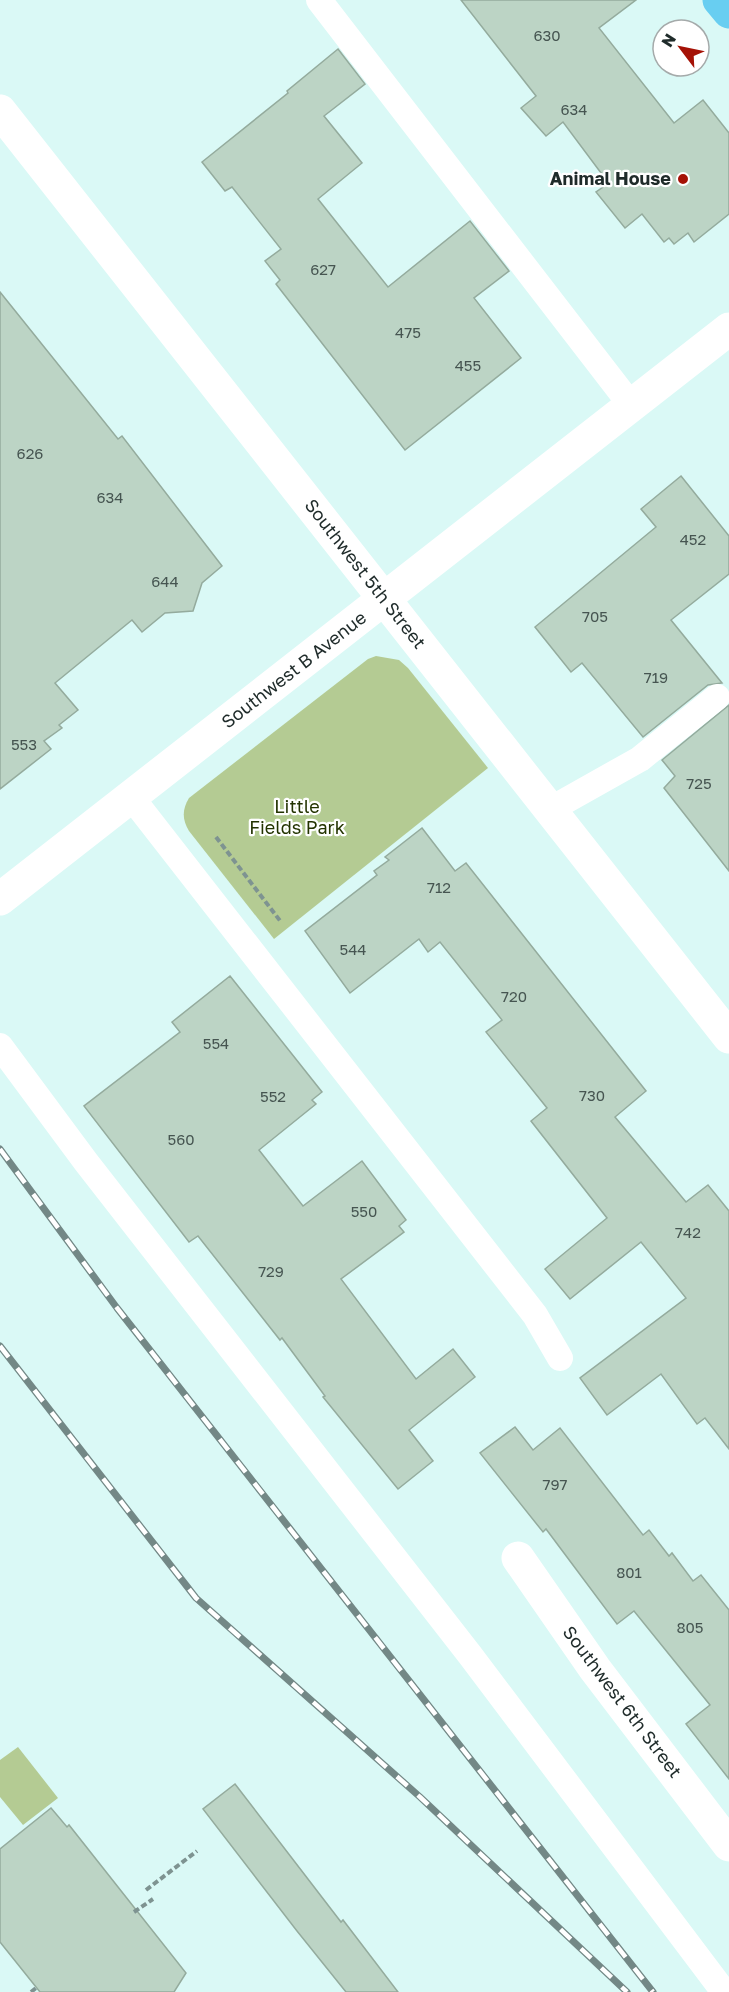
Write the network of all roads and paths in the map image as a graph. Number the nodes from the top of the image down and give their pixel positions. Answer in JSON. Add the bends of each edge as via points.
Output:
{"nodes":[{"id":1,"x":320,"y":0,"type":"edge"},
{"id":2,"x":719,"y":0,"type":"edge"},
{"id":3,"x":729,"y":12,"type":"edge"},
{"id":4,"x":0,"y":111,"type":"edge"},
{"id":5,"x":729,"y":329,"type":"edge"},
{"id":6,"x":631,"y":405,"type":"junction"},
{"id":7,"x":384,"y":598,"type":"junction"},
{"id":8,"x":717,"y":697,"type":"dead end"},
{"id":9,"x":132,"y":798,"type":"junction"},
{"id":10,"x":551,"y":810,"type":"junction"},
{"id":11,"x":216,"y":837,"type":"dead end"},
{"id":12,"x":0,"y":899,"type":"edge"},
{"id":13,"x":281,"y":922,"type":"dead end"},
{"id":14,"x":729,"y":1037,"type":"edge"},
{"id":15,"x":0,"y":1046,"type":"edge"},
{"id":16,"x":560,"y":1358,"type":"dead end"},
{"id":17,"x":518,"y":1558,"type":"dead end"},
{"id":18,"x":729,"y":1845,"type":"edge"},
{"id":19,"x":197,"y":1851,"type":"dead end"},
{"id":20,"x":146,"y":1890,"type":"dead end"},
{"id":21,"x":153,"y":1899,"type":"dead end"},
{"id":22,"x":134,"y":1912,"type":"dead end"},
{"id":23,"x":36,"y":1988,"type":"dead end"},
{"id":24,"x":31,"y":1992,"type":"edge"},
{"id":25,"x":724,"y":1992,"type":"edge"}],
"edges":[{"from":1,"to":6,"type":"lane"},
{"from":2,"to":3,"type":"highway"},
{"from":4,"to":7,"type":"street","name":"Southwest 5th Street"},
{"from":5,"to":6,"type":"street","name":"Southwest B Avenue"},
{"from":6,"to":7,"type":"street","name":"Southwest B Avenue"},
{"from":7,"to":9,"type":"street","name":"Southwest B Avenue"},
{"from":7,"to":10,"type":"street","name":"Southwest 5th Street"},
{"from":8,"to":10,"type":"lane","via":[[640,759]]},
{"from":9,"to":12,"type":"street","name":"Southwest B Avenue"},
{"from":9,"to":16,"type":"lane","via":[[536,1315]]},
{"from":10,"to":14,"type":"street","name":"Southwest 5th Street"},
{"from":11,"to":13,"type":"path"},
{"from":15,"to":25,"type":"lane","via":[[470,1655]]},
{"from":17,"to":18,"type":"street","name":"Southwest 6th Street","via":[[595,1669]]},
{"from":19,"to":20,"type":"path"},
{"from":21,"to":22,"type":"path"},
{"from":23,"to":24,"type":"path"}]}
